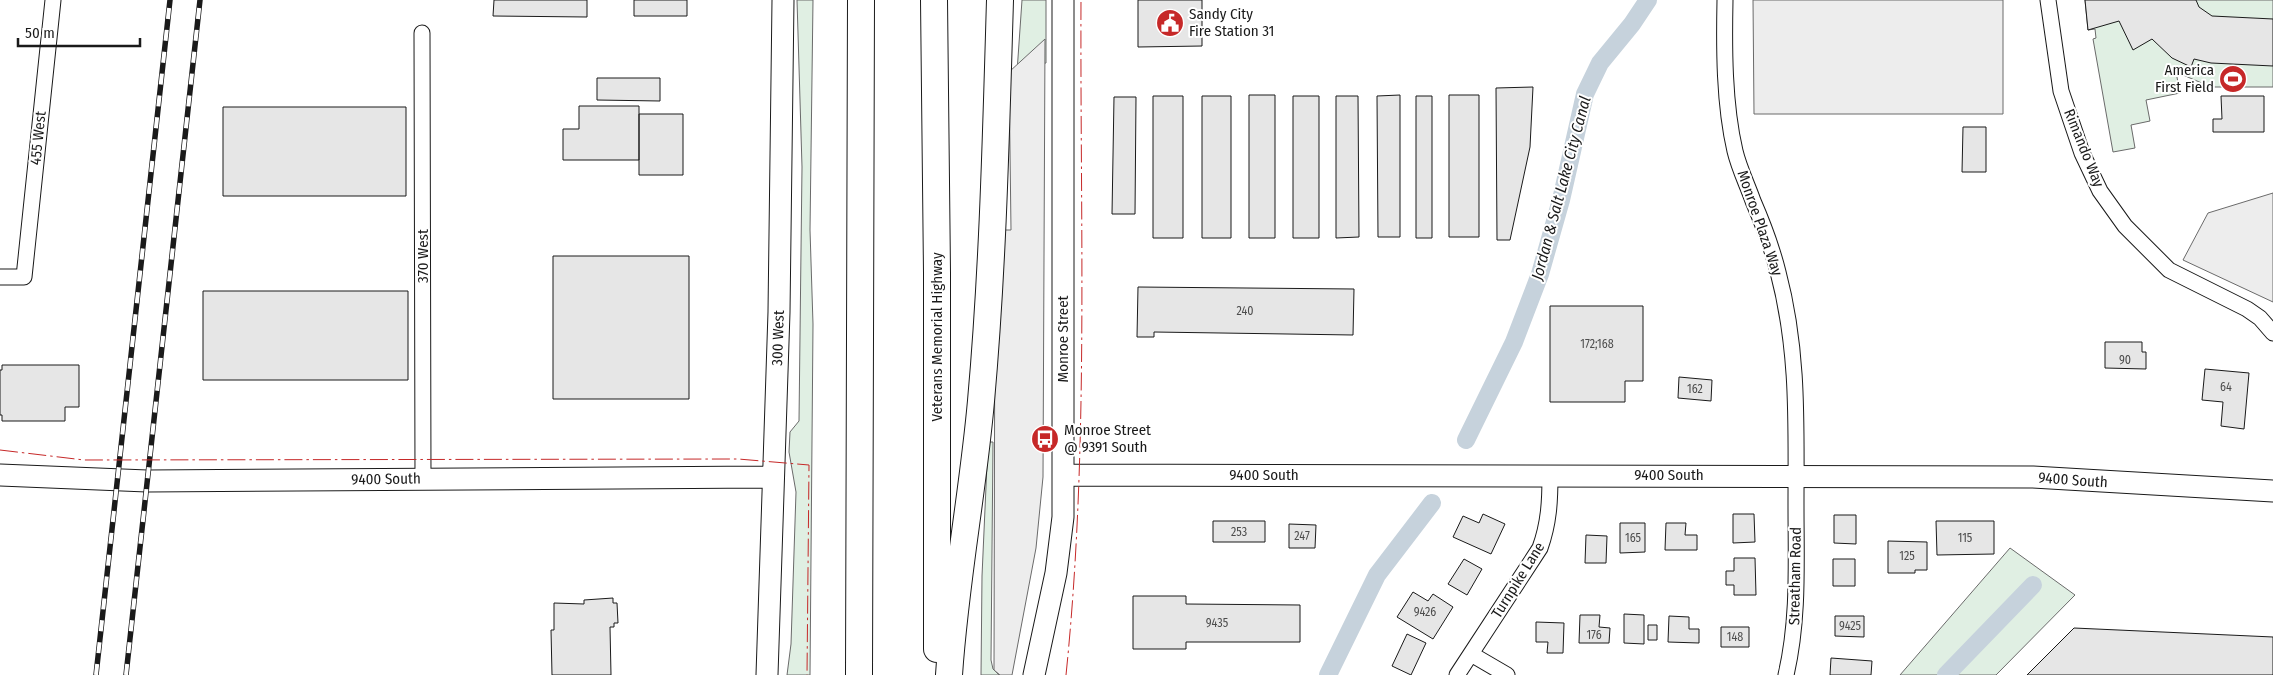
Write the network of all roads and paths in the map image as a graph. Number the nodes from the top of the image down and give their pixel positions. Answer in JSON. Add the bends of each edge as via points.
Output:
{"nodes":[{"id":1,"x":53,"y":0,"type":"edge"},
{"id":2,"x":783,"y":0,"type":"edge"},
{"id":3,"x":857,"y":0,"type":"edge"},
{"id":4,"x":861,"y":0,"type":"edge"},
{"id":5,"x":934,"y":0,"type":"edge"},
{"id":6,"x":1000,"y":0,"type":"edge"},
{"id":7,"x":1063,"y":0,"type":"edge"},
{"id":8,"x":1725,"y":0,"type":"edge"},
{"id":9,"x":2048,"y":0,"type":"edge"},
{"id":10,"x":422,"y":33,"type":"dead end"},
{"id":11,"x":860,"y":39,"type":"junction"},
{"id":12,"x":0,"y":277,"type":"edge"},
{"id":13,"x":2273,"y":333,"type":"edge"},
{"id":14,"x":1064,"y":475,"type":"junction"},
{"id":15,"x":1550,"y":475,"type":"junction"},
{"id":16,"x":0,"y":476,"type":"edge"},
{"id":17,"x":1797,"y":476,"type":"junction"},
{"id":18,"x":773,"y":477,"type":"junction"},
{"id":19,"x":424,"y":479,"type":"junction"},
{"id":20,"x":2273,"y":491,"type":"edge"},
{"id":21,"x":1471,"y":654,"type":"junction"},
{"id":22,"x":767,"y":675,"type":"edge"},
{"id":23,"x":859,"y":675,"type":"edge"},
{"id":24,"x":937,"y":675,"type":"edge"},
{"id":25,"x":949,"y":675,"type":"edge"},
{"id":26,"x":1034,"y":675,"type":"edge"},
{"id":27,"x":1457,"y":675,"type":"edge"},
{"id":28,"x":1507,"y":675,"type":"edge"},
{"id":29,"x":1786,"y":675,"type":"edge"}],
"edges":[{"from":1,"to":12,"type":"street","name":"455 West","via":[[24,277]]},
{"from":2,"to":18,"type":"street","name":"300 West"},
{"from":3,"to":11,"type":"highway"},
{"from":4,"to":11,"type":"highway"},
{"from":5,"to":24,"type":"highway","name":"Veterans Memorial Highway"},
{"from":6,"to":25,"type":"highway","via":[[997,154],[988,320]]},
{"from":7,"to":14,"type":"street","name":"Monroe Street"},
{"from":8,"to":17,"type":"street","name":"Monroe Plaza Way","via":[[1724,45],[1735,153],[1778,272],[1793,350],[1798,405]]},
{"from":9,"to":13,"type":"street","name":"Rimando Way","via":[[2061,91],[2082,153],[2100,191],[2125,226],[2168,270],[2247,309]]},
{"from":10,"to":19,"type":"street","name":"370 West"},
{"from":11,"to":23,"type":"highway"},
{"from":14,"to":15,"type":"street","name":"9400 South"},
{"from":14,"to":26,"type":"street","name":"Monroe Street","via":[[1056,573]]},
{"from":15,"to":17,"type":"street","name":"9400 South"},
{"from":15,"to":21,"type":"street","name":"Turnpike Lane","via":[[1550,509],[1540,548]]},
{"from":16,"to":19,"type":"street","name":"9400 South","via":[[147,481]]},
{"from":17,"to":20,"type":"street","name":"9400 South","via":[[2033,477]]},
{"from":17,"to":29,"type":"street","name":"Streatham Road","via":[[1796,608]]},
{"from":18,"to":19,"type":"street","name":"9400 South"},
{"from":18,"to":22,"type":"street","name":"300 West"},
{"from":21,"to":27,"type":"street","name":"Turnpike Lane"},
{"from":21,"to":28,"type":"street"}]}
